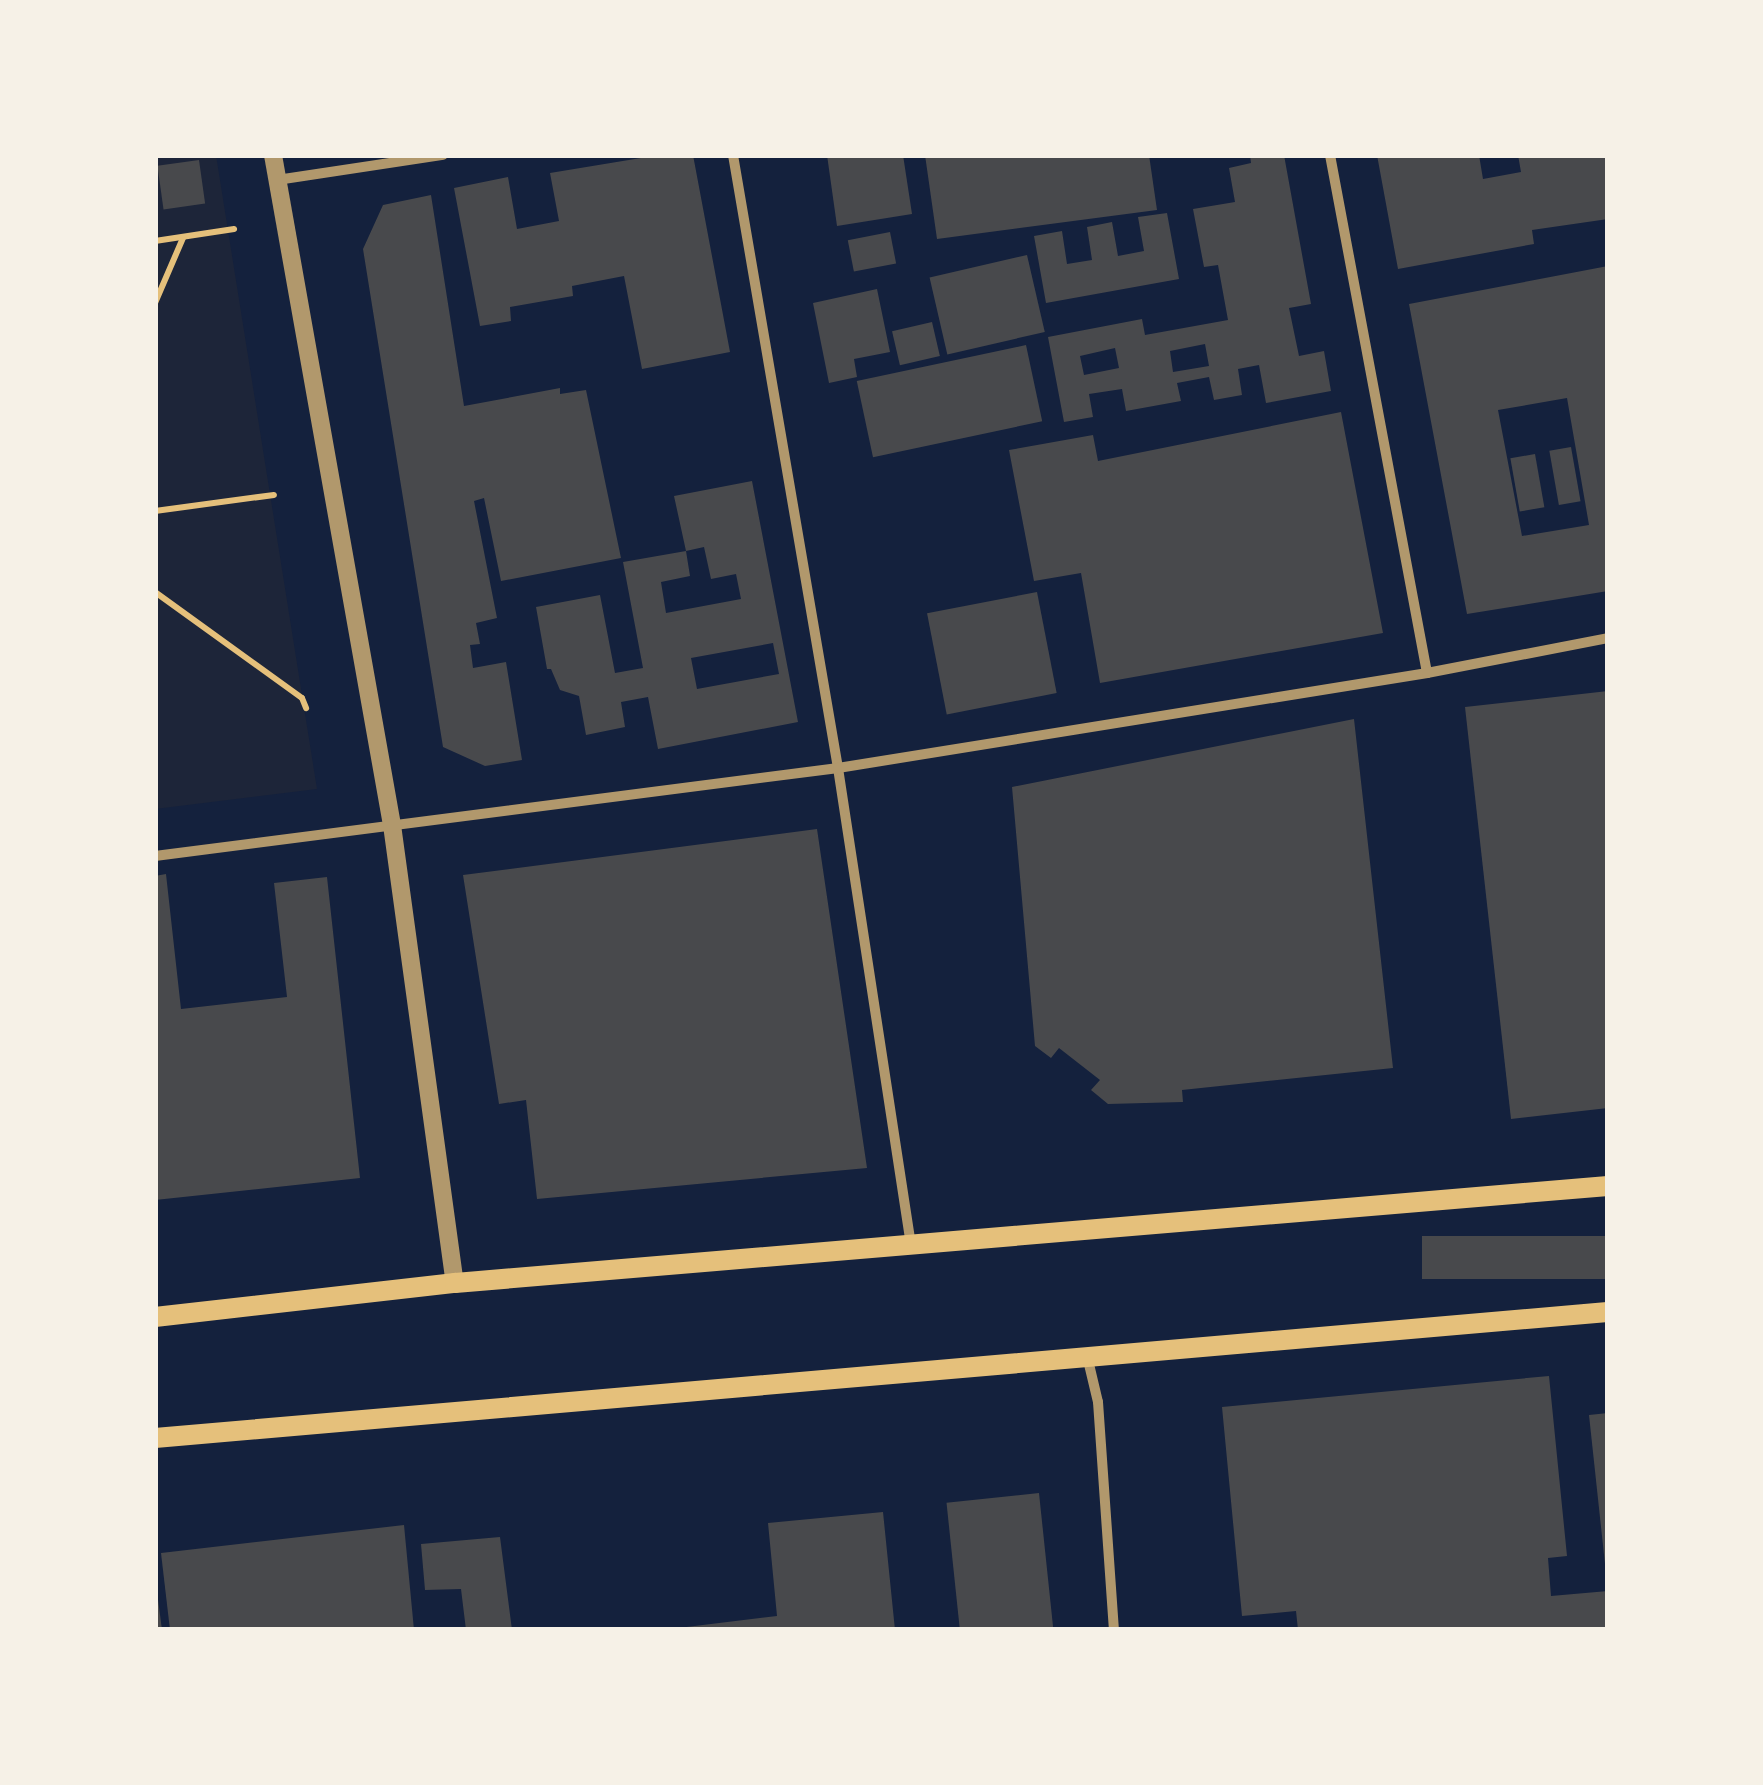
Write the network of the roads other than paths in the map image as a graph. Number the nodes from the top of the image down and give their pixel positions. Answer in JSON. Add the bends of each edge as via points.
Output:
{"nodes":[{"id":1,"x":272,"y":155,"type":"edge"},
{"id":2,"x":443,"y":155,"type":"edge"},
{"id":3,"x":733,"y":155,"type":"edge"},
{"id":4,"x":1330,"y":155,"type":"edge"},
{"id":5,"x":277,"y":180,"type":"junction"},
{"id":6,"x":1608,"y":638,"type":"edge"},
{"id":7,"x":1427,"y":673,"type":"junction"},
{"id":8,"x":838,"y":768,"type":"junction"},
{"id":9,"x":392,"y":825,"type":"junction"},
{"id":10,"x":155,"y":856,"type":"edge"},
{"id":11,"x":1608,"y":1186,"type":"edge"},
{"id":12,"x":911,"y":1244,"type":"junction"},
{"id":13,"x":454,"y":1283,"type":"junction"},
{"id":14,"x":1608,"y":1312,"type":"edge"},
{"id":15,"x":155,"y":1317,"type":"edge"},
{"id":16,"x":1088,"y":1360,"type":"junction"},
{"id":17,"x":155,"y":1438,"type":"edge"},
{"id":18,"x":1114,"y":1630,"type":"edge"}],
"edges":[{"from":1,"to":5,"type":"street"},
{"from":2,"to":5,"type":"street"},
{"from":3,"to":8,"type":"street"},
{"from":4,"to":7,"type":"street"},
{"from":5,"to":9,"type":"street"},
{"from":6,"to":7,"type":"street"},
{"from":7,"to":8,"type":"street"},
{"from":8,"to":9,"type":"street"},
{"from":8,"to":12,"type":"street"},
{"from":9,"to":10,"type":"street"},
{"from":9,"to":13,"type":"street"},
{"from":11,"to":12,"type":"main road"},
{"from":12,"to":13,"type":"main road"},
{"from":13,"to":15,"type":"main road"},
{"from":14,"to":16,"type":"main road"},
{"from":16,"to":17,"type":"main road"},
{"from":16,"to":18,"type":"street","via":[[1098,1402]]}]}
